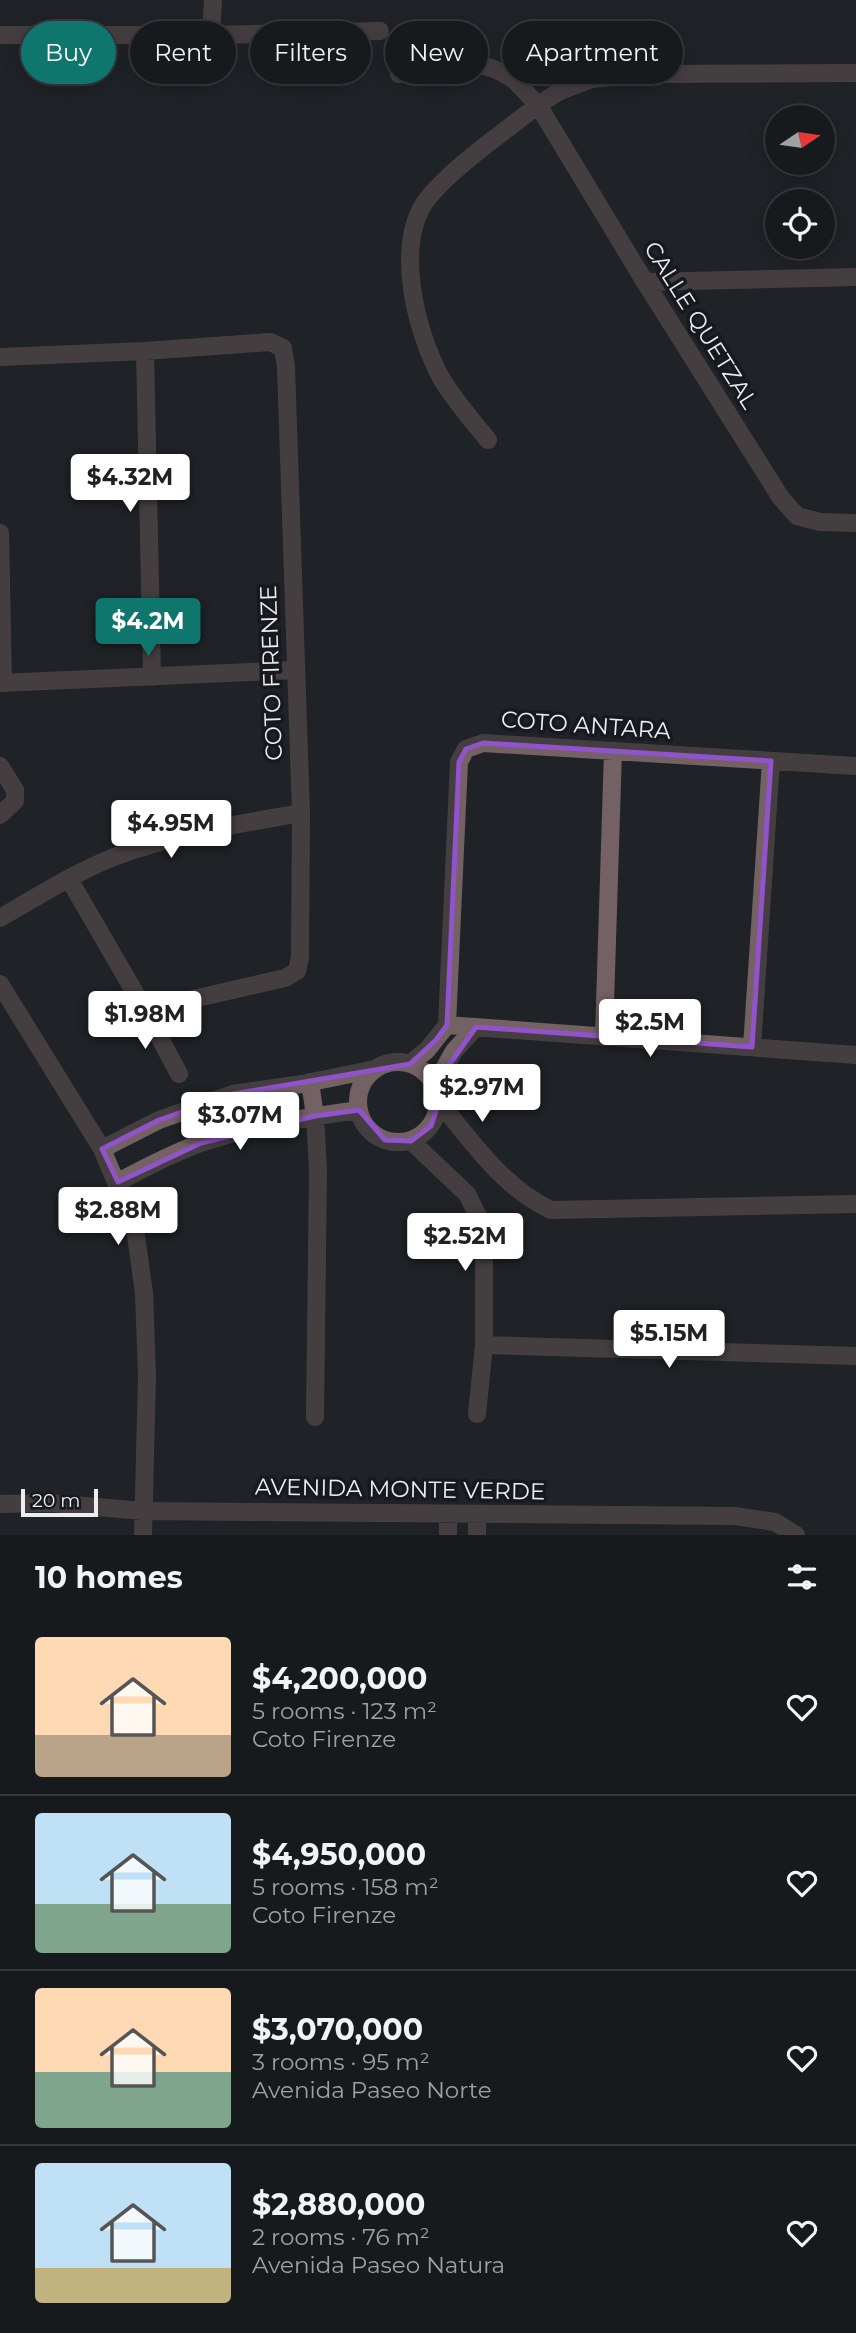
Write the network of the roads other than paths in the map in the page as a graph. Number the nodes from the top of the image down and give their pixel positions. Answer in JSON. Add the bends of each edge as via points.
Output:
{"nodes":[{"id":1,"x":212,"y":0,"type":"edge"},
{"id":2,"x":211,"y":21,"type":"edge"},
{"id":3,"x":380,"y":30,"type":"dead end"},
{"id":4,"x":236,"y":34,"type":"edge"},
{"id":5,"x":0,"y":35,"type":"edge"},
{"id":6,"x":130,"y":35,"type":"edge"},
{"id":7,"x":488,"y":68,"type":"edge"},
{"id":8,"x":856,"y":73,"type":"edge"},
{"id":9,"x":538,"y":106,"type":"junction"},
{"id":10,"x":856,"y":277,"type":"edge"},
{"id":11,"x":645,"y":282,"type":"junction"},
{"id":12,"x":145,"y":351,"type":"junction"},
{"id":13,"x":0,"y":357,"type":"edge"},
{"id":14,"x":488,"y":440,"type":"dead end"},
{"id":15,"x":856,"y":523,"type":"edge"},
{"id":16,"x":0,"y":533,"type":"edge"},
{"id":17,"x":295,"y":670,"type":"junction"},
{"id":18,"x":152,"y":677,"type":"junction"},
{"id":19,"x":1,"y":683,"type":"edge"},
{"id":20,"x":613,"y":751,"type":"junction"},
{"id":21,"x":771,"y":761,"type":"junction"},
{"id":22,"x":0,"y":766,"type":"edge"},
{"id":23,"x":856,"y":766,"type":"edge"},
{"id":24,"x":301,"y":813,"type":"junction"},
{"id":25,"x":0,"y":815,"type":"edge"},
{"id":26,"x":69,"y":879,"type":"junction"},
{"id":27,"x":0,"y":918,"type":"edge"},
{"id":28,"x":0,"y":984,"type":"edge"},
{"id":29,"x":145,"y":1010,"type":"junction"},
{"id":30,"x":447,"y":1025,"type":"junction"},
{"id":31,"x":476,"y":1027,"type":"junction"},
{"id":32,"x":604,"y":1037,"type":"junction"},
{"id":33,"x":752,"y":1047,"type":"junction"},
{"id":34,"x":856,"y":1055,"type":"edge"},
{"id":35,"x":410,"y":1064,"type":"junction"},
{"id":36,"x":375,"y":1069,"type":"junction"},
{"id":37,"x":179,"y":1074,"type":"dead end"},
{"id":38,"x":310,"y":1082,"type":"junction"},
{"id":39,"x":437,"y":1093,"type":"junction"},
{"id":40,"x":359,"y":1111,"type":"junction"},
{"id":41,"x":315,"y":1116,"type":"junction"},
{"id":42,"x":411,"y":1141,"type":"junction"},
{"id":43,"x":102,"y":1149,"type":"junction"},
{"id":44,"x":118,"y":1182,"type":"junction"},
{"id":45,"x":856,"y":1204,"type":"edge"},
{"id":46,"x":484,"y":1345,"type":"junction"},
{"id":47,"x":856,"y":1356,"type":"edge"},
{"id":48,"x":477,"y":1414,"type":"dead end"},
{"id":49,"x":314,"y":1417,"type":"dead end"},
{"id":50,"x":0,"y":1504,"type":"edge"},
{"id":51,"x":144,"y":1511,"type":"junction"},
{"id":52,"x":448,"y":1514,"type":"junction"},
{"id":53,"x":477,"y":1514,"type":"junction"},
{"id":54,"x":143,"y":1535,"type":"edge"},
{"id":55,"x":448,"y":1535,"type":"edge"},
{"id":56,"x":477,"y":1535,"type":"edge"},
{"id":57,"x":796,"y":1535,"type":"edge"}],
"edges":[{"from":1,"to":2,"type":"street"},
{"from":3,"to":4,"type":"street"},
{"from":5,"to":6,"type":"street"},
{"from":7,"to":9,"type":"street","name":"CALLE QUETZAL","via":[[511,78]]},
{"from":8,"to":9,"type":"street","via":[[615,76],[560,91]]},
{"from":9,"to":11,"type":"street","name":"CALLE QUETZAL"},
{"from":9,"to":14,"type":"street","via":[[427,200],[417,218],[411,248],[410,272],[425,344],[441,377]]},
{"from":10,"to":11,"type":"street"},
{"from":11,"to":15,"type":"street","name":"CALLE QUETZAL","via":[[780,498],[797,516]]},
{"from":12,"to":13,"type":"street","name":"COTO FIRENZE"},
{"from":12,"to":17,"type":"street","name":"COTO FIRENZE","via":[[270,342],[283,348]]},
{"from":12,"to":18,"type":"street"},
{"from":16,"to":19,"type":"street"},
{"from":17,"to":18,"type":"street"},
{"from":17,"to":24,"type":"street","name":"COTO FIRENZE"},
{"from":18,"to":19,"type":"street"},
{"from":20,"to":21,"type":"street","name":"COTO ANTARA"},
{"from":20,"to":30,"type":"street","name":"COTO ANTARA","via":[[483,743],[466,749],[459,762]]},
{"from":20,"to":32,"type":"street"},
{"from":21,"to":23,"type":"street","name":"COTO ANTARA"},
{"from":21,"to":33,"type":"street"},
{"from":22,"to":25,"type":"street","via":[[15,790],[15,801]]},
{"from":24,"to":26,"type":"street","via":[[208,829],[114,857]]},
{"from":24,"to":29,"type":"street","name":"COTO FIRENZE","via":[[297,971],[285,978]]},
{"from":26,"to":27,"type":"street"},
{"from":26,"to":29,"type":"street"},
{"from":28,"to":43,"type":"street"},
{"from":29,"to":37,"type":"street"},
{"from":30,"to":31,"type":"street"},
{"from":30,"to":35,"type":"street"},
{"from":31,"to":32,"type":"street"},
{"from":31,"to":39,"type":"street","via":[[454,1051]]},
{"from":32,"to":33,"type":"street"},
{"from":33,"to":34,"type":"street"},
{"from":35,"to":36,"type":"street","via":[[386,1063]]},
{"from":35,"to":39,"type":"street","via":[[420,1068]]},
{"from":36,"to":38,"type":"street"},
{"from":36,"to":40,"type":"street","via":[[363,1083]]},
{"from":38,"to":41,"type":"street"},
{"from":38,"to":43,"type":"street","via":[[233,1094],[159,1120]]},
{"from":39,"to":42,"type":"street","via":[[437,1114],[431,1126]]},
{"from":39,"to":45,"type":"street","via":[[509,1183],[551,1210]]},
{"from":40,"to":41,"type":"street"},
{"from":40,"to":42,"type":"street","via":[[364,1123],[385,1140]]},
{"from":41,"to":44,"type":"street","via":[[201,1143]]},
{"from":41,"to":49,"type":"street"},
{"from":42,"to":46,"type":"street","via":[[467,1194],[477,1214],[484,1238]]},
{"from":43,"to":44,"type":"street"},
{"from":44,"to":51,"type":"street","via":[[135,1228],[144,1293]]},
{"from":46,"to":47,"type":"street"},
{"from":46,"to":48,"type":"street"},
{"from":50,"to":51,"type":"street","name":"AVENIDA MONTE VERDE"},
{"from":51,"to":52,"type":"street","name":"AVENIDA MONTE VERDE"},
{"from":51,"to":54,"type":"street"},
{"from":52,"to":53,"type":"street","name":"AVENIDA MONTE VERDE"},
{"from":52,"to":55,"type":"street"},
{"from":53,"to":56,"type":"street"},
{"from":53,"to":57,"type":"street","name":"AVENIDA MONTE VERDE","via":[[735,1516],[775,1522]]}]}
